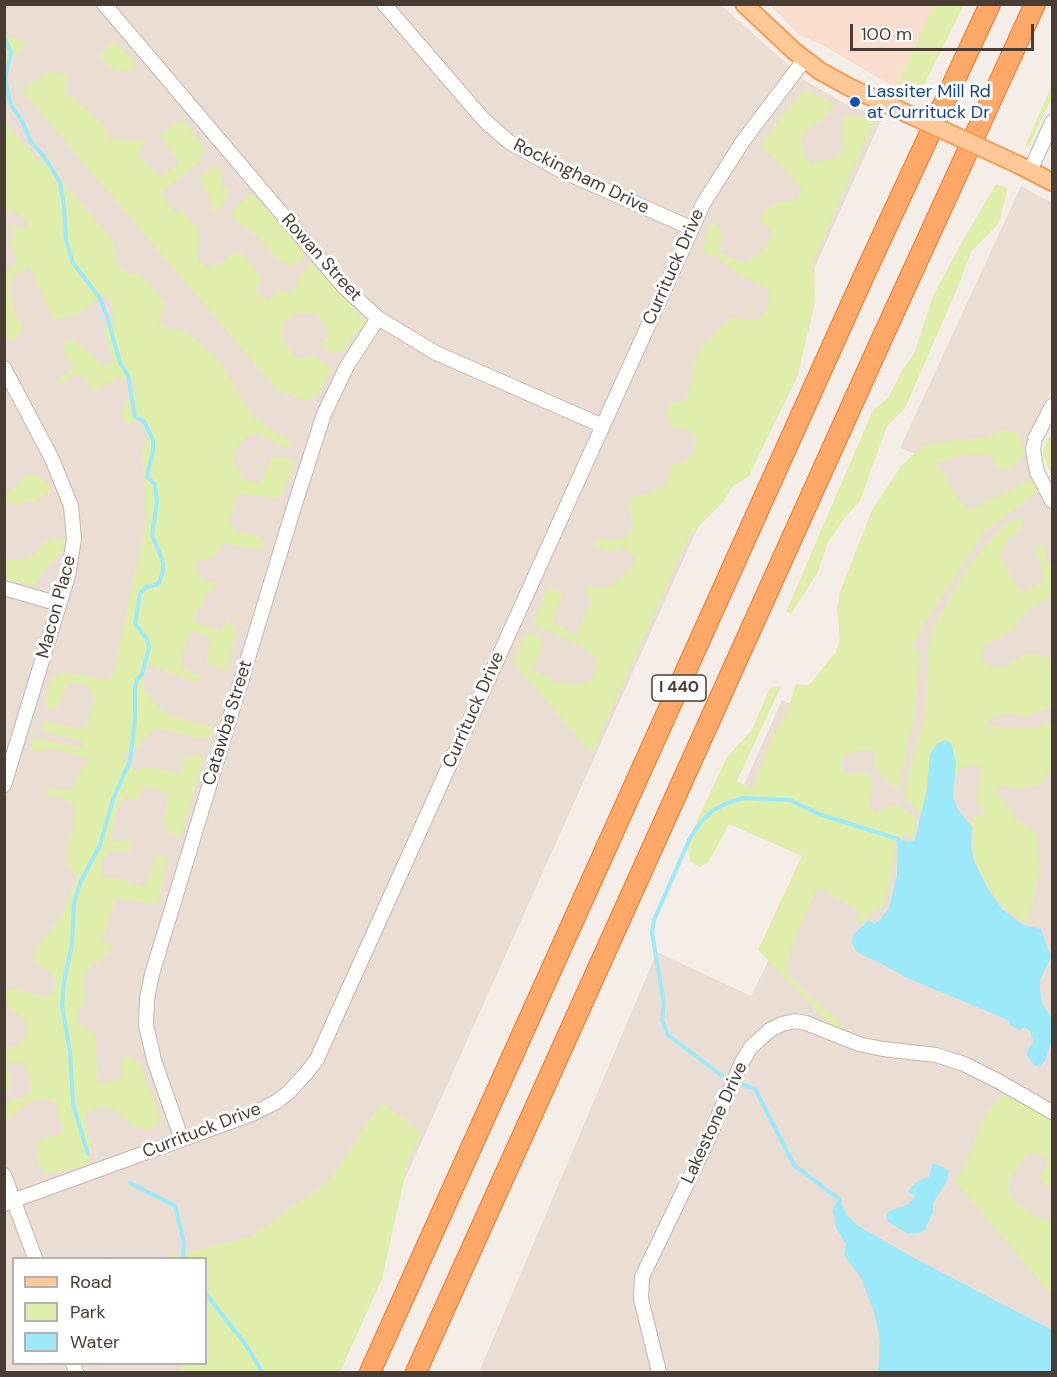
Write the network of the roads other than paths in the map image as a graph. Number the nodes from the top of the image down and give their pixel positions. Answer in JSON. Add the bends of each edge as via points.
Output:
{"nodes":[{"id":1,"x":104,"y":4,"type":"edge"},
{"id":2,"x":384,"y":4,"type":"edge"},
{"id":3,"x":744,"y":4,"type":"edge"},
{"id":4,"x":990,"y":4,"type":"edge"},
{"id":5,"x":1035,"y":4,"type":"edge"},
{"id":6,"x":805,"y":59,"type":"junction"},
{"id":7,"x":1053,"y":122,"type":"edge"},
{"id":8,"x":1024,"y":168,"type":"junction"},
{"id":9,"x":1053,"y":182,"type":"edge"},
{"id":10,"x":692,"y":228,"type":"junction"},
{"id":11,"x":378,"y":318,"type":"junction"},
{"id":12,"x":4,"y":368,"type":"edge"},
{"id":13,"x":1053,"y":406,"type":"edge"},
{"id":14,"x":603,"y":426,"type":"junction"},
{"id":15,"x":1053,"y":501,"type":"edge"},
{"id":16,"x":4,"y":588,"type":"edge"},
{"id":17,"x":59,"y":604,"type":"junction"},
{"id":18,"x":4,"y":785,"type":"edge"},
{"id":19,"x":1053,"y":1112,"type":"edge"},
{"id":20,"x":182,"y":1140,"type":"junction"},
{"id":21,"x":4,"y":1174,"type":"edge"},
{"id":22,"x":9,"y":1202,"type":"edge"},
{"id":23,"x":35,"y":1257,"type":"edge"},
{"id":24,"x":370,"y":1372,"type":"edge"},
{"id":25,"x":416,"y":1372,"type":"edge"},
{"id":26,"x":659,"y":1372,"type":"edge"}],
"edges":[{"from":1,"to":11,"type":"street","name":"Rowan Street","via":[[344,287]]},
{"from":2,"to":10,"type":"street","name":"Rockingham Drive","via":[[484,120],[509,142],[565,173]]},
{"from":3,"to":6,"type":"main road"},
{"from":4,"to":24,"type":"highway","number":"I 440"},
{"from":5,"to":25,"type":"highway","number":"I 440"},
{"from":6,"to":8,"type":"main road","bridge":true,"via":[[838,82]]},
{"from":6,"to":10,"type":"street","name":"Currituck Drive","via":[[719,176]]},
{"from":7,"to":8,"type":"street"},
{"from":8,"to":9,"type":"main road"},
{"from":10,"to":14,"type":"street","name":"Currituck Drive"},
{"from":11,"to":14,"type":"street","name":"Rowan Street","via":[[436,353]]},
{"from":11,"to":20,"type":"street","name":"Catawba Street","via":[[347,366],[324,414],[152,974],[146,1025]]},
{"from":12,"to":17,"type":"street","name":"Macon Place","via":[[52,459],[71,506],[72,556]]},
{"from":13,"to":15,"type":"street","via":[[1033,450],[1037,472]]},
{"from":14,"to":20,"type":"street","name":"Currituck Drive","via":[[316,1059],[301,1080],[276,1102]]},
{"from":16,"to":17,"type":"street"},
{"from":17,"to":18,"type":"street","name":"Macon Place"},
{"from":19,"to":26,"type":"street","name":"Lakestone Drive","via":[[964,1064],[936,1055],[859,1044],[806,1023],[782,1024],[770,1030],[751,1047],[742,1062],[642,1277],[640,1299]]},
{"from":20,"to":22,"type":"street","name":"Currituck Drive"},
{"from":21,"to":22,"type":"street"},
{"from":22,"to":23,"type":"street"}]}
